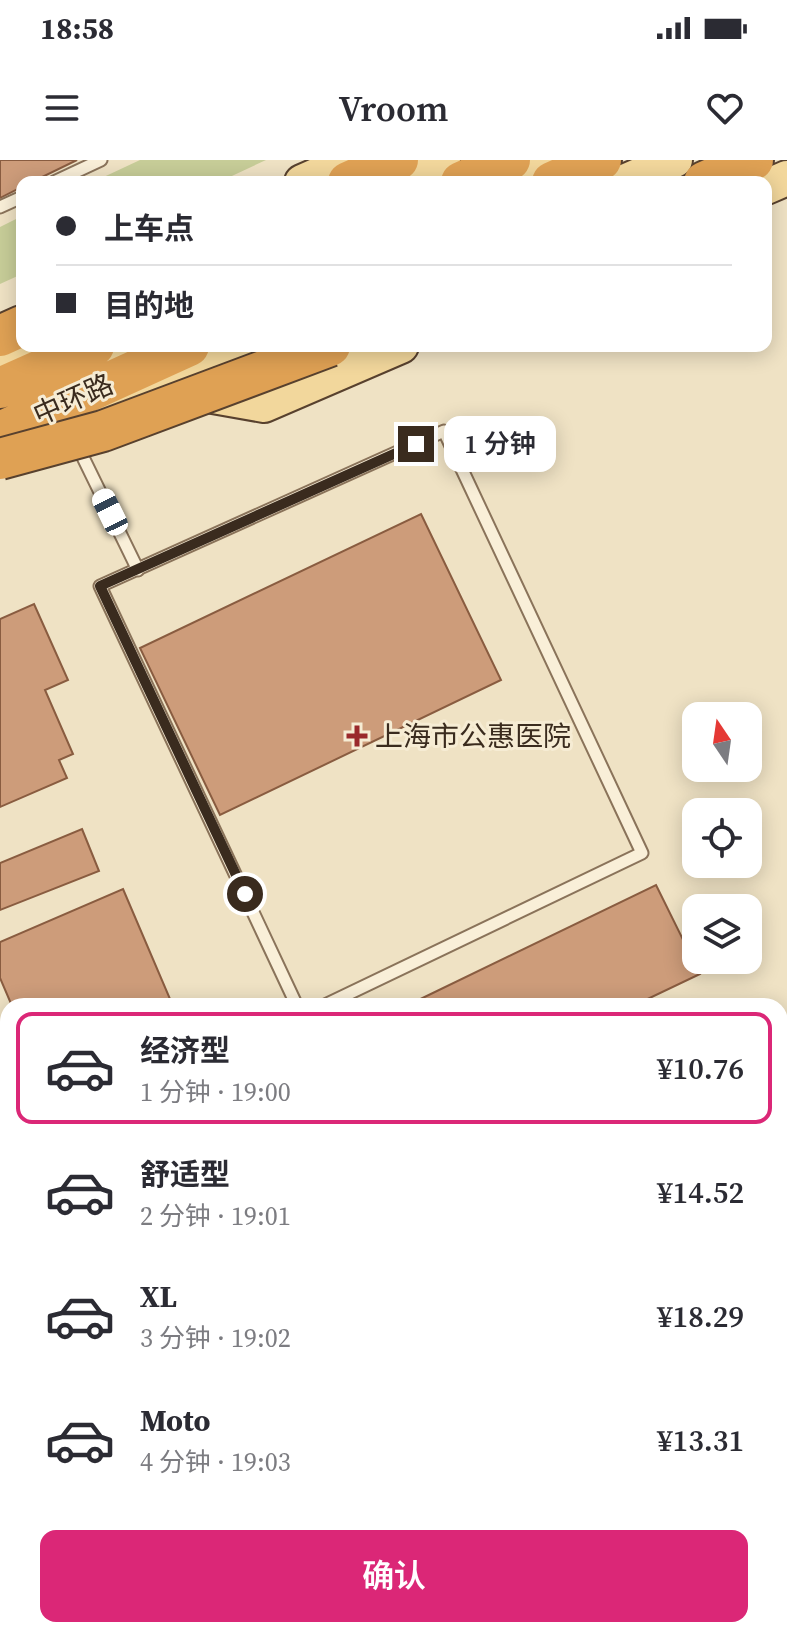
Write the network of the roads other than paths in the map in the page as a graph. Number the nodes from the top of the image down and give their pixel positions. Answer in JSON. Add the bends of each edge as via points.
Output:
{"nodes":[{"id":1,"x":101,"y":160,"type":"edge"},
{"id":2,"x":352,"y":160,"type":"edge"},
{"id":3,"x":398,"y":160,"type":"edge"},
{"id":4,"x":443,"y":160,"type":"edge"},
{"id":5,"x":510,"y":160,"type":"edge"},
{"id":6,"x":537,"y":160,"type":"edge"},
{"id":7,"x":585,"y":160,"type":"edge"},
{"id":8,"x":601,"y":160,"type":"edge"},
{"id":9,"x":675,"y":160,"type":"edge"},
{"id":10,"x":753,"y":160,"type":"edge"},
{"id":11,"x":67,"y":176,"type":"edge"},
{"id":12,"x":316,"y":176,"type":"edge"},
{"id":13,"x":362,"y":176,"type":"edge"},
{"id":14,"x":408,"y":176,"type":"edge"},
{"id":15,"x":474,"y":176,"type":"edge"},
{"id":16,"x":501,"y":176,"type":"edge"},
{"id":17,"x":547,"y":176,"type":"edge"},
{"id":18,"x":565,"y":176,"type":"edge"},
{"id":19,"x":638,"y":176,"type":"edge"},
{"id":20,"x":717,"y":176,"type":"edge"},
{"id":21,"x":20,"y":352,"type":"edge"},
{"id":22,"x":97,"y":352,"type":"edge"},
{"id":23,"x":101,"y":352,"type":"edge"},
{"id":24,"x":153,"y":352,"type":"edge"},
{"id":25,"x":176,"y":352,"type":"edge"},
{"id":26,"x":237,"y":352,"type":"edge"},
{"id":27,"x":314,"y":352,"type":"edge"},
{"id":28,"x":387,"y":352,"type":"edge"},
{"id":29,"x":0,"y":361,"type":"edge"},
{"id":30,"x":160,"y":386,"type":"junction"},
{"id":31,"x":0,"y":388,"type":"edge"},
{"id":32,"x":0,"y":402,"type":"edge"},
{"id":33,"x":0,"y":420,"type":"edge"},
{"id":34,"x":68,"y":426,"type":"junction"},
{"id":35,"x":0,"y":432,"type":"edge"},
{"id":36,"x":0,"y":458,"type":"edge"},
{"id":37,"x":138,"y":570,"type":"junction"},
{"id":38,"x":293,"y":998,"type":"edge"},
{"id":39,"x":340,"y":998,"type":"edge"}],
"edges":[{"from":1,"to":11,"type":"lane"},
{"from":2,"to":12,"type":"main road"},
{"from":3,"to":13,"type":"highway"},
{"from":4,"to":14,"type":"main road"},
{"from":5,"to":15,"type":"highway"},
{"from":6,"to":16,"type":"main road"},
{"from":7,"to":17,"type":"main road"},
{"from":8,"to":18,"type":"highway"},
{"from":9,"to":19,"type":"main road"},
{"from":10,"to":20,"type":"highway"},
{"from":21,"to":29,"type":"main road"},
{"from":22,"to":31,"type":"highway","name":"中环路"},
{"from":23,"to":32,"type":"main road"},
{"from":24,"to":33,"type":"main road"},
{"from":25,"to":35,"type":"highway","name":"中环路"},
{"from":26,"to":30,"type":"main road"},
{"from":27,"to":36,"type":"highway","bridge":true,"via":[[103,431]]},
{"from":28,"to":30,"type":"main road","via":[[264,405]]},
{"from":30,"to":34,"type":"main road"},
{"from":34,"to":36,"type":"main road"},
{"from":34,"to":37,"type":"lane"},
{"from":37,"to":38,"type":"lane","via":[[100,586]]},
{"from":37,"to":39,"type":"lane","via":[[444,431],[642,853]]}]}
